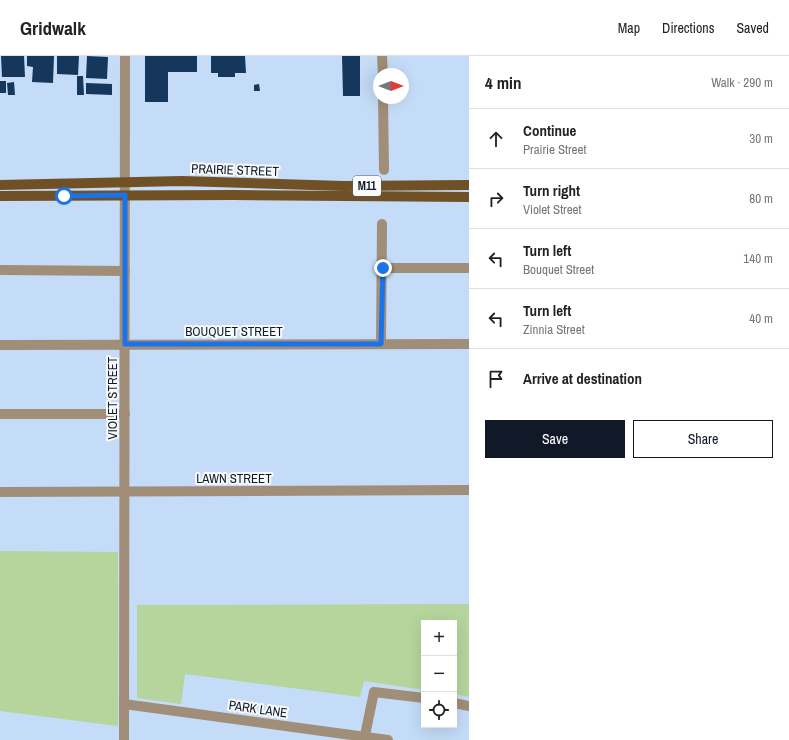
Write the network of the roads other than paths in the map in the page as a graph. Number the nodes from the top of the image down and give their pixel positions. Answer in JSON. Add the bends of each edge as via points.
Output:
{"nodes":[{"id":1,"x":125,"y":56,"type":"edge"},
{"id":2,"x":382,"y":56,"type":"edge"},
{"id":3,"x":383,"y":68,"type":"edge"},
{"id":4,"x":383,"y":104,"type":"edge"},
{"id":5,"x":384,"y":170,"type":"dead end"},
{"id":6,"x":125,"y":181,"type":"junction"},
{"id":7,"x":0,"y":184,"type":"edge"},
{"id":8,"x":469,"y":184,"type":"edge"},
{"id":9,"x":125,"y":195,"type":"junction"},
{"id":10,"x":0,"y":196,"type":"edge"},
{"id":11,"x":469,"y":197,"type":"edge"},
{"id":12,"x":382,"y":224,"type":"dead end"},
{"id":13,"x":383,"y":268,"type":"junction"},
{"id":14,"x":469,"y":268,"type":"edge"},
{"id":15,"x":0,"y":270,"type":"edge"},
{"id":16,"x":125,"y":271,"type":"junction"},
{"id":17,"x":125,"y":344,"type":"junction"},
{"id":18,"x":381,"y":344,"type":"junction"},
{"id":19,"x":469,"y":344,"type":"edge"},
{"id":20,"x":0,"y":345,"type":"edge"},
{"id":21,"x":0,"y":414,"type":"edge"},
{"id":22,"x":125,"y":414,"type":"junction"},
{"id":23,"x":469,"y":490,"type":"edge"},
{"id":24,"x":0,"y":492,"type":"edge"},
{"id":25,"x":125,"y":492,"type":"junction"},
{"id":26,"x":421,"y":698,"type":"edge"},
{"id":27,"x":124,"y":704,"type":"junction"},
{"id":28,"x":457,"y":704,"type":"edge"},
{"id":29,"x":469,"y":706,"type":"edge"},
{"id":30,"x":364,"y":739,"type":"edge"},
{"id":31,"x":124,"y":740,"type":"edge"},
{"id":32,"x":388,"y":740,"type":"edge"}],
"edges":[{"from":1,"to":6,"type":"street","name":"VIOLET STREET"},
{"from":2,"to":3,"type":"street"},
{"from":4,"to":5,"type":"street"},
{"from":6,"to":7,"type":"main road","name":"PRAIRIE STREET","number":"M11"},
{"from":6,"to":8,"type":"main road","name":"PRAIRIE STREET","number":"M11","via":[[344,186]]},
{"from":6,"to":9,"type":"street","name":"VIOLET STREET"},
{"from":9,"to":10,"type":"main road","name":"PRAIRIE STREET","number":"M11"},
{"from":9,"to":11,"type":"main road","name":"PRAIRIE STREET","number":"M11"},
{"from":9,"to":16,"type":"street","name":"VIOLET STREET"},
{"from":12,"to":13,"type":"street"},
{"from":13,"to":14,"type":"street"},
{"from":13,"to":18,"type":"street"},
{"from":15,"to":16,"type":"street"},
{"from":16,"to":17,"type":"street","name":"VIOLET STREET"},
{"from":17,"to":18,"type":"street","name":"BOUQUET STREET"},
{"from":17,"to":20,"type":"street","name":"BOUQUET STREET"},
{"from":17,"to":22,"type":"street","name":"VIOLET STREET"},
{"from":18,"to":19,"type":"street","name":"BOUQUET STREET"},
{"from":21,"to":22,"type":"street"},
{"from":22,"to":25,"type":"street","name":"VIOLET STREET"},
{"from":23,"to":25,"type":"street","name":"LAWN STREET"},
{"from":24,"to":25,"type":"street","name":"LAWN STREET"},
{"from":25,"to":27,"type":"street","name":"VIOLET STREET"},
{"from":26,"to":30,"type":"street","via":[[374,692]]},
{"from":27,"to":30,"type":"street","name":"PARK LANE"},
{"from":27,"to":31,"type":"street","name":"VIOLET STREET"},
{"from":28,"to":29,"type":"street"},
{"from":30,"to":32,"type":"street","name":"PARK LANE"}]}
